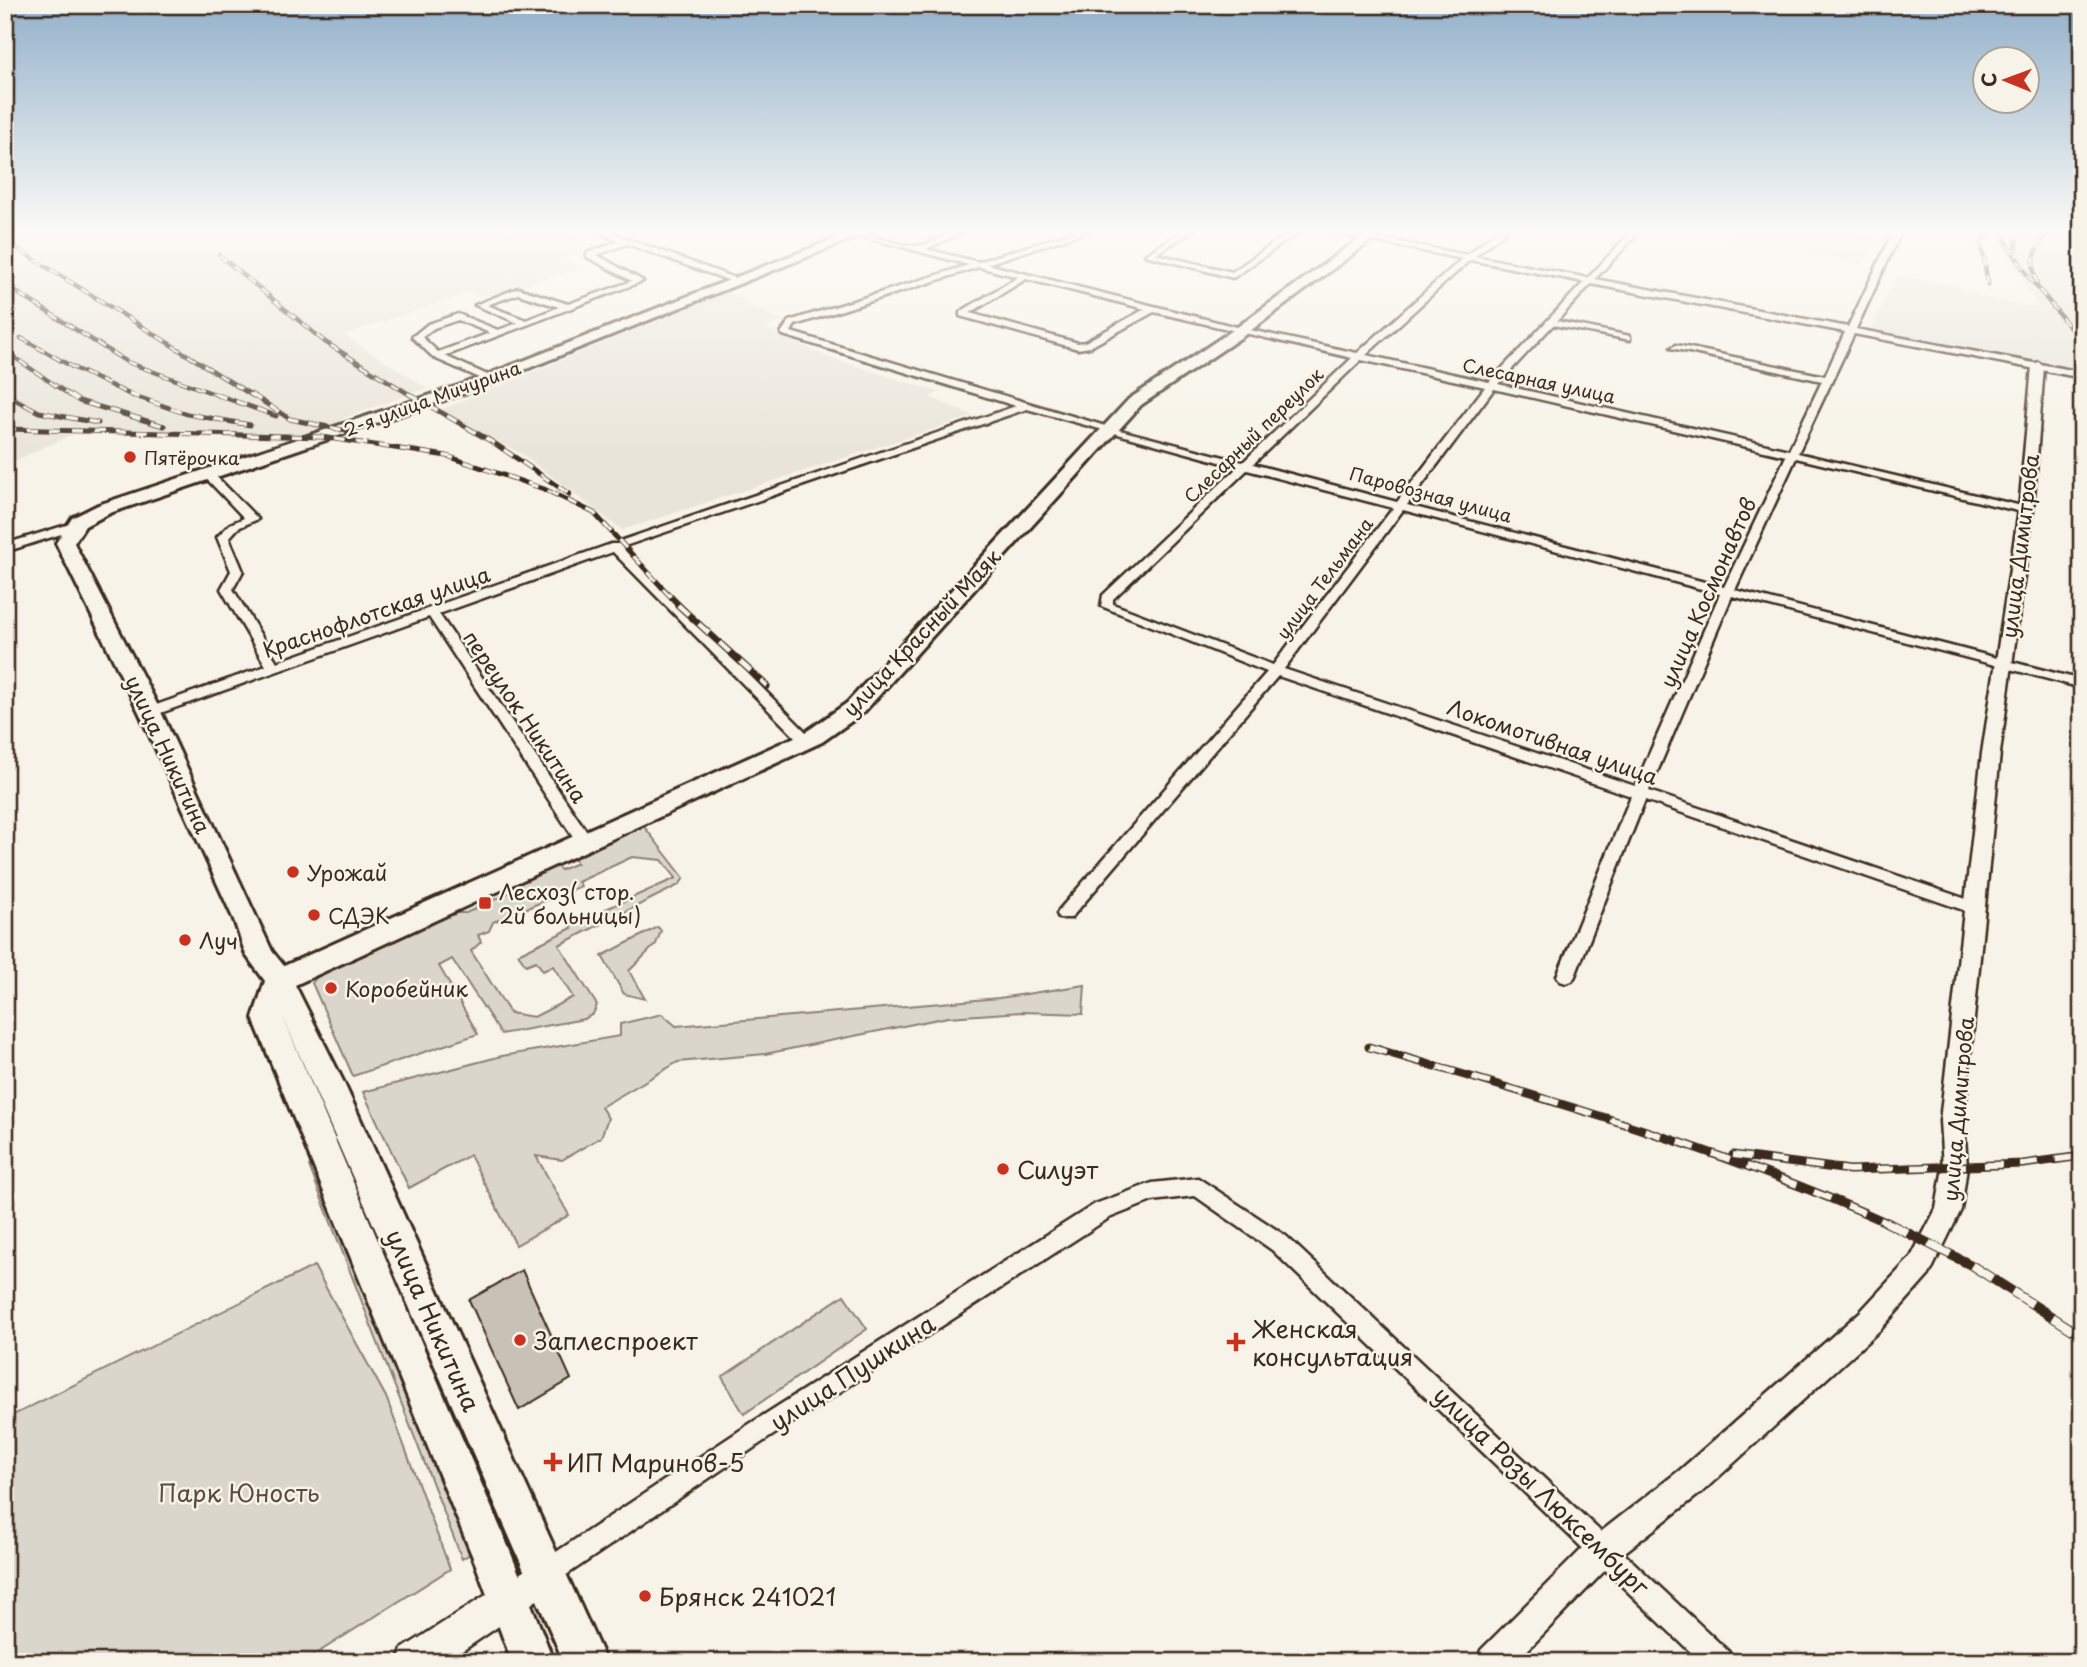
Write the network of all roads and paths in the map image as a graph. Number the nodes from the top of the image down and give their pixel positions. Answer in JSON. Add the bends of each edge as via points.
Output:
{"nodes":[{"id":1,"x":486,"y":308,"type":"edge"},
{"id":2,"x":565,"y":308,"type":"edge"},
{"id":3,"x":671,"y":308,"type":"edge"},
{"id":4,"x":839,"y":308,"type":"edge"},
{"id":5,"x":973,"y":308,"type":"edge"},
{"id":6,"x":1147,"y":308,"type":"edge"},
{"id":7,"x":1273,"y":308,"type":"edge"},
{"id":8,"x":1413,"y":308,"type":"edge"},
{"id":9,"x":1564,"y":308,"type":"edge"},
{"id":10,"x":1726,"y":308,"type":"edge"},
{"id":11,"x":1861,"y":308,"type":"edge"},
{"id":12,"x":1152,"y":309,"type":"junction"},
{"id":13,"x":1551,"y":322,"type":"junction"},
{"id":14,"x":527,"y":323,"type":"junction"},
{"id":15,"x":1241,"y":331,"type":"junction"},
{"id":16,"x":1849,"y":332,"type":"junction"},
{"id":17,"x":498,"y":333,"type":"junction"},
{"id":18,"x":1627,"y":338,"type":"dead end"},
{"id":19,"x":1676,"y":348,"type":"dead end"},
{"id":20,"x":437,"y":356,"type":"junction"},
{"id":21,"x":1360,"y":356,"type":"junction"},
{"id":22,"x":2038,"y":366,"type":"junction"},
{"id":23,"x":2082,"y":375,"type":"edge"},
{"id":24,"x":489,"y":379,"type":"junction"},
{"id":25,"x":1827,"y":379,"type":"junction"},
{"id":26,"x":1492,"y":386,"type":"junction"},
{"id":27,"x":1030,"y":404,"type":"junction"},
{"id":28,"x":1108,"y":430,"type":"junction"},
{"id":29,"x":1790,"y":454,"type":"junction"},
{"id":30,"x":1248,"y":465,"type":"junction"},
{"id":31,"x":208,"y":474,"type":"junction"},
{"id":32,"x":1402,"y":504,"type":"junction"},
{"id":33,"x":2026,"y":510,"type":"junction"},
{"id":34,"x":73,"y":527,"type":"junction"},
{"id":35,"x":620,"y":545,"type":"junction"},
{"id":36,"x":5,"y":548,"type":"edge"},
{"id":37,"x":1727,"y":593,"type":"junction"},
{"id":38,"x":1118,"y":611,"type":"joint"},
{"id":39,"x":433,"y":614,"type":"junction"},
{"id":40,"x":2004,"y":663,"type":"junction"},
{"id":41,"x":274,"y":669,"type":"junction"},
{"id":42,"x":1275,"y":671,"type":"junction"},
{"id":43,"x":2082,"y":684,"type":"edge"},
{"id":44,"x":150,"y":712,"type":"junction"},
{"id":45,"x":807,"y":741,"type":"junction"},
{"id":46,"x":1640,"y":793,"type":"junction"},
{"id":47,"x":585,"y":842,"type":"junction"},
{"id":48,"x":1975,"y":908,"type":"junction"},
{"id":49,"x":1065,"y":914,"type":"dead end"},
{"id":50,"x":1566,"y":976,"type":"dead end"},
{"id":51,"x":279,"y":980,"type":"junction"},
{"id":52,"x":1198,"y":1187,"type":"joint"},
{"id":53,"x":1605,"y":1548,"type":"junction"},
{"id":54,"x":547,"y":1573,"type":"junction"},
{"id":55,"x":508,"y":1600,"type":"junction"},
{"id":56,"x":415,"y":1662,"type":"edge"},
{"id":57,"x":533,"y":1662,"type":"edge"},
{"id":58,"x":585,"y":1662,"type":"edge"},
{"id":59,"x":1493,"y":1662,"type":"edge"},
{"id":60,"x":1721,"y":1662,"type":"edge"}],
"edges":[{"from":1,"to":14,"type":"street"},
{"from":2,"to":14,"type":"street"},
{"from":3,"to":24,"type":"main road","name":"2-я улица Мичурина"},
{"from":4,"to":27,"type":"street","name":"Паровозная улица","via":[[792,323],[786,329],[789,336]]},
{"from":5,"to":12,"type":"street","via":[[963,314],[1078,346]]},
{"from":6,"to":12,"type":"street","name":"Слесарная улица"},
{"from":7,"to":15,"type":"main road","name":"улица Красный Маяк"},
{"from":8,"to":21,"type":"street","name":"Слесарный переулок"},
{"from":9,"to":13,"type":"street","name":"улица Тельмана"},
{"from":10,"to":16,"type":"street"},
{"from":11,"to":16,"type":"street","name":"улица Космонавтов"},
{"from":12,"to":15,"type":"street","name":"Слесарная улица"},
{"from":13,"to":18,"type":"street"},
{"from":13,"to":26,"type":"street","name":"улица Тельмана"},
{"from":14,"to":17,"type":"street"},
{"from":15,"to":21,"type":"street","name":"Слесарная улица"},
{"from":15,"to":28,"type":"main road","name":"улица Красный Маяк","via":[[1135,402]]},
{"from":16,"to":22,"type":"street"},
{"from":16,"to":25,"type":"street","name":"улица Космонавтов"},
{"from":17,"to":20,"type":"street"},
{"from":17,"to":20,"type":"street","via":[[458,317],[431,326],[416,340]]},
{"from":19,"to":25,"type":"street"},
{"from":20,"to":24,"type":"street"},
{"from":21,"to":26,"type":"street","name":"Слесарная улица"},
{"from":21,"to":30,"type":"street","name":"Слесарный переулок"},
{"from":22,"to":23,"type":"street"},
{"from":22,"to":33,"type":"street","name":"улица Димитрова"},
{"from":24,"to":31,"type":"main road","name":"2-я улица Мичурина"},
{"from":25,"to":29,"type":"street","name":"улица Космонавтов"},
{"from":26,"to":29,"type":"street","name":"Слесарная улица"},
{"from":26,"to":32,"type":"street","name":"улица Тельмана"},
{"from":27,"to":28,"type":"street","name":"Паровозная улица"},
{"from":27,"to":35,"type":"street","name":"Краснофлотская улица"},
{"from":28,"to":30,"type":"street","name":"Паровозная улица"},
{"from":28,"to":45,"type":"main road","name":"улица Красный Маяк","via":[[855,709]]},
{"from":29,"to":33,"type":"street","name":"Слесарная улица"},
{"from":29,"to":37,"type":"street","name":"улица Космонавтов"},
{"from":30,"to":32,"type":"street","name":"Паровозная улица"},
{"from":30,"to":38,"type":"street","name":"Слесарный переулок","via":[[1107,598],[1107,606]]},
{"from":31,"to":34,"type":"main road","name":"2-я улица Мичурина","via":[[104,509]]},
{"from":31,"to":41,"type":"street","via":[[252,519],[234,526],[223,537],[237,571],[227,589]]},
{"from":32,"to":37,"type":"street","name":"Паровозная улица"},
{"from":32,"to":42,"type":"street","name":"улица Тельмана"},
{"from":33,"to":40,"type":"street","name":"улица Димитрова"},
{"from":34,"to":36,"type":"street"},
{"from":34,"to":44,"type":"main road","name":"улица Никитина","via":[[65,543]]},
{"from":35,"to":39,"type":"street","name":"Краснофлотская улица"},
{"from":35,"to":45,"type":"street"},
{"from":37,"to":40,"type":"street","name":"Паровозная улица"},
{"from":37,"to":46,"type":"street","name":"улица Космонавтов"},
{"from":38,"to":42,"type":"street","name":"Локомотивная улица"},
{"from":39,"to":41,"type":"street","name":"Краснофлотская улица"},
{"from":39,"to":47,"type":"street","name":"переулок Никитина"},
{"from":40,"to":43,"type":"street","name":"Паровозная улица"},
{"from":40,"to":48,"type":"street","name":"улица Димитрова"},
{"from":41,"to":44,"type":"street","name":"Краснофлотская улица"},
{"from":42,"to":46,"type":"street","name":"Локомотивная улица"},
{"from":42,"to":49,"type":"street","name":"улица Тельмана"},
{"from":44,"to":51,"type":"main road","name":"улица Никитина","via":[[260,955]]},
{"from":45,"to":47,"type":"main road","name":"улица Красный Маяк"},
{"from":46,"to":48,"type":"street","name":"Локомотивная улица"},
{"from":46,"to":50,"type":"street","name":"улица Космонавтов"},
{"from":47,"to":51,"type":"main road","name":"улица Красный Маяк"},
{"from":48,"to":53,"type":"street","name":"улица Димитрова","via":[[1952,1121],[1953,1178],[1948,1210],[1920,1266],[1870,1321],[1711,1463]]},
{"from":51,"to":54,"type":"main road","name":"улица Никитина"},
{"from":51,"to":55,"type":"main road","name":"улица Никитина","via":[[267,1018]]},
{"from":52,"to":53,"type":"street","name":"улица Розы Люксембург","via":[[1279,1243]]},
{"from":52,"to":54,"type":"street","name":"улица Пушкина","via":[[1152,1192],[1102,1211]]},
{"from":53,"to":59,"type":"street","name":"улица Димитрова"},
{"from":53,"to":60,"type":"street","name":"улица Розы Люксембург"},
{"from":54,"to":55,"type":"main road","name":"улица Пушкина"},
{"from":54,"to":58,"type":"main road","name":"улица Никитина"},
{"from":55,"to":56,"type":"main road","name":"улица Пушкина"},
{"from":55,"to":57,"type":"main road","name":"улица Никитина"}]}
